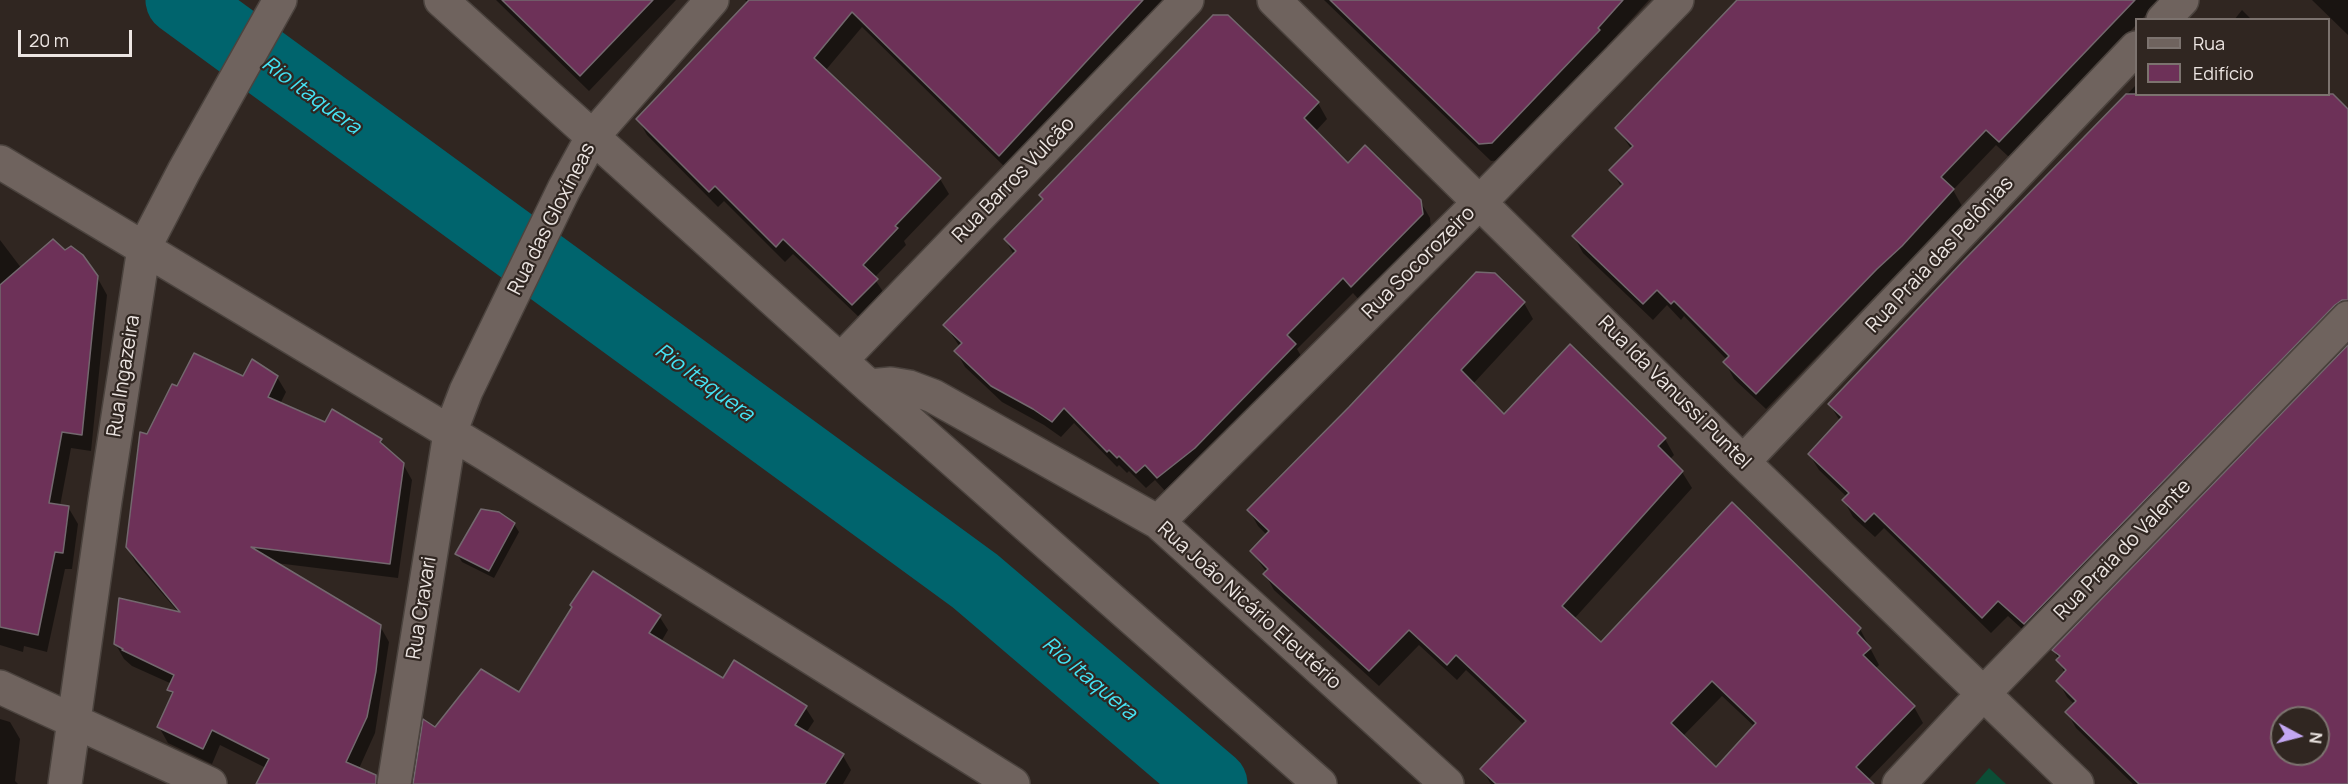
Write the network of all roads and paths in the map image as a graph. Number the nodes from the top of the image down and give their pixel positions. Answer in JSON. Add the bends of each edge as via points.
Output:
{"nodes":[{"id":1,"x":280,"y":0,"type":"edge"},
{"id":2,"x":441,"y":0,"type":"edge"},
{"id":3,"x":712,"y":0,"type":"edge"},
{"id":4,"x":1187,"y":0,"type":"edge"},
{"id":5,"x":1274,"y":0,"type":"edge"},
{"id":6,"x":1677,"y":0,"type":"edge"},
{"id":7,"x":2182,"y":0,"type":"edge"},
{"id":8,"x":2165,"y":18,"type":"edge"},
{"id":9,"x":2135,"y":49,"type":"edge"},
{"id":10,"x":593,"y":136,"type":"junction"},
{"id":11,"x":0,"y":162,"type":"edge"},
{"id":12,"x":1481,"y":201,"type":"junction"},
{"id":13,"x":144,"y":248,"type":"junction"},
{"id":14,"x":2348,"y":318,"type":"edge"},
{"id":15,"x":841,"y":360,"type":"junction"},
{"id":16,"x":870,"y":386,"type":"junction"},
{"id":17,"x":450,"y":433,"type":"junction"},
{"id":18,"x":1743,"y":462,"type":"junction"},
{"id":19,"x":1158,"y":522,"type":"junction"},
{"id":20,"x":0,"y":687,"type":"edge"},
{"id":21,"x":1983,"y":694,"type":"junction"},
{"id":22,"x":74,"y":722,"type":"junction"},
{"id":23,"x":65,"y":784,"type":"edge"},
{"id":24,"x":210,"y":784,"type":"edge"},
{"id":25,"x":394,"y":784,"type":"edge"},
{"id":26,"x":1013,"y":784,"type":"edge"},
{"id":27,"x":1320,"y":784,"type":"edge"},
{"id":28,"x":1447,"y":784,"type":"edge"},
{"id":29,"x":1899,"y":784,"type":"edge"},
{"id":30,"x":2077,"y":784,"type":"edge"}],
"edges":[{"from":1,"to":13,"type":"street","name":"Rua Ingazeira"},
{"from":2,"to":10,"type":"street"},
{"from":3,"to":10,"type":"street","name":"Rua das Gloxíneas"},
{"from":4,"to":15,"type":"street","name":"Rua Barros Vulcão"},
{"from":5,"to":12,"type":"street","name":"Rua Ida Vanussi Puntel"},
{"from":6,"to":12,"type":"street","name":"Rua Socorozeiro"},
{"from":7,"to":8,"type":"street"},
{"from":9,"to":18,"type":"street","name":"Rua Praia das Pelônias"},
{"from":10,"to":15,"type":"street"},
{"from":10,"to":17,"type":"street","name":"Rua das Gloxíneas","via":[[466,391]]},
{"from":11,"to":13,"type":"street"},
{"from":12,"to":18,"type":"street","name":"Rua Ida Vanussi Puntel"},
{"from":12,"to":19,"type":"street","name":"Rua Socorozeiro"},
{"from":13,"to":17,"type":"street"},
{"from":13,"to":22,"type":"street","name":"Rua Ingazeira"},
{"from":14,"to":21,"type":"street","name":"Rua Praia do Valente"},
{"from":15,"to":16,"type":"street"},
{"from":16,"to":19,"type":"street","name":"Rua João Nicário Eleutério","via":[[891,384],[933,396]]},
{"from":16,"to":27,"type":"street"},
{"from":17,"to":25,"type":"street","name":"Rua Cravari"},
{"from":17,"to":26,"type":"street"},
{"from":18,"to":21,"type":"street","name":"Rua Ida Vanussi Puntel"},
{"from":19,"to":28,"type":"street","name":"Rua João Nicário Eleutério"},
{"from":20,"to":22,"type":"street"},
{"from":21,"to":29,"type":"street","name":"Rua Praia do Valente"},
{"from":21,"to":30,"type":"street","name":"Rua Ida Vanussi Puntel"},
{"from":22,"to":23,"type":"street","name":"Rua Ingazeira"},
{"from":22,"to":24,"type":"street"}]}
